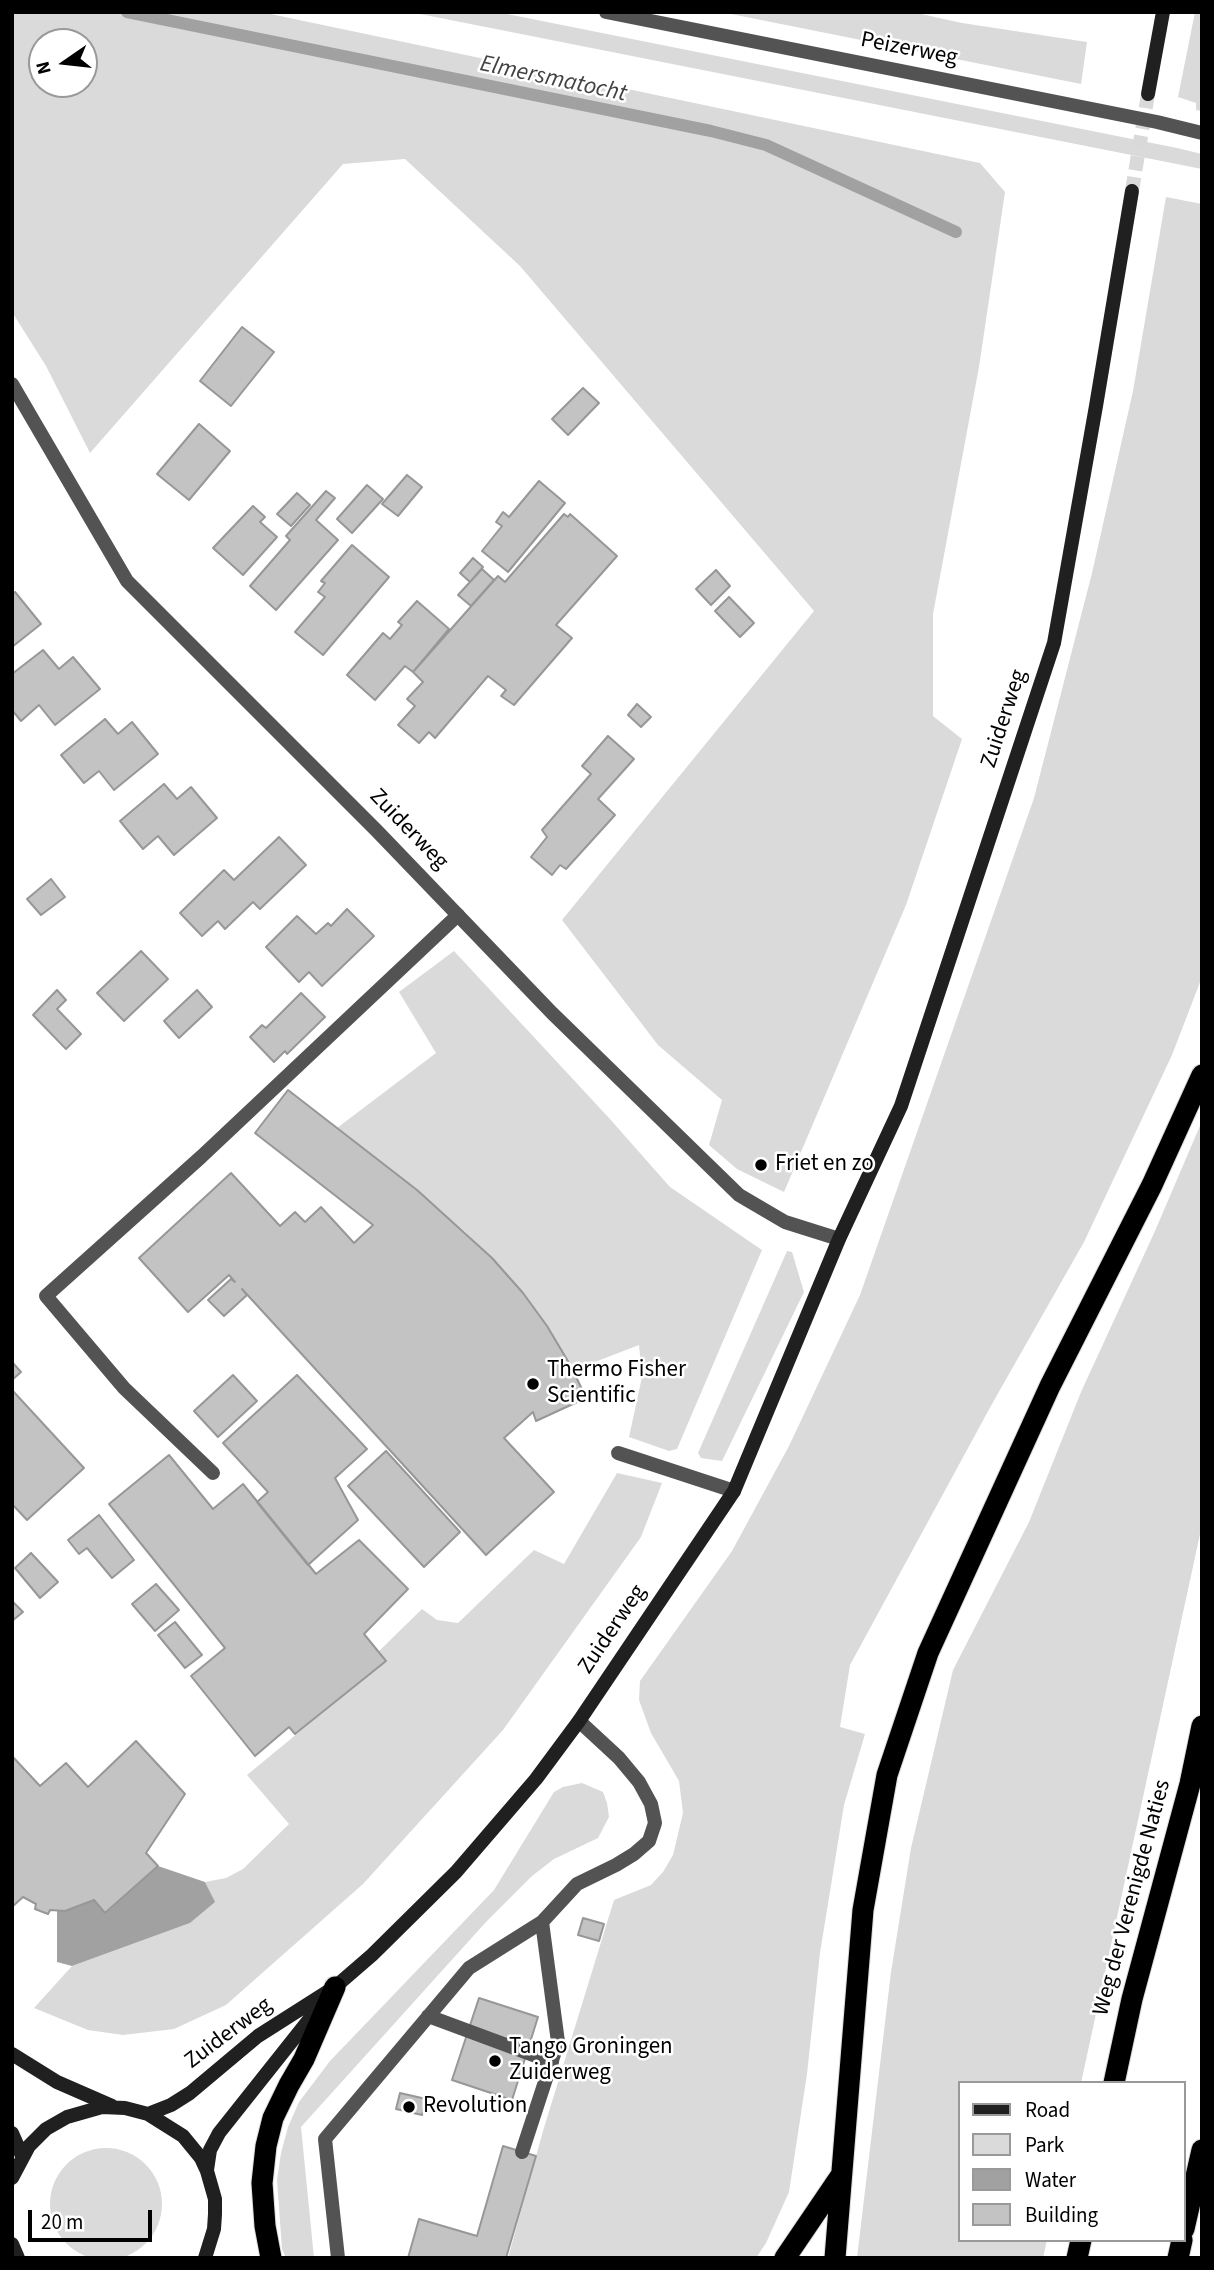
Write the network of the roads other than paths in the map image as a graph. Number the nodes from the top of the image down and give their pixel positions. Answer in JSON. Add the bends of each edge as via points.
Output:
{"nodes":[{"id":1,"x":606,"y":12,"type":"edge"},
{"id":2,"x":1163,"y":12,"type":"edge"},
{"id":3,"x":1148,"y":94,"type":"tunnel mouth"},
{"id":4,"x":1202,"y":133,"type":"edge"},
{"id":5,"x":1132,"y":191,"type":"tunnel mouth"},
{"id":6,"x":12,"y":384,"type":"edge"},
{"id":7,"x":458,"y":915,"type":"junction"},
{"id":8,"x":1202,"y":1075,"type":"edge"},
{"id":9,"x":839,"y":1238,"type":"junction"},
{"id":10,"x":618,"y":1453,"type":"dead end"},
{"id":11,"x":213,"y":1473,"type":"dead end"},
{"id":12,"x":734,"y":1491,"type":"junction"},
{"id":13,"x":579,"y":1721,"type":"junction"},
{"id":14,"x":1202,"y":1726,"type":"edge"},
{"id":15,"x":542,"y":1922,"type":"junction"},
{"id":16,"x":335,"y":1987,"type":"junction"},
{"id":17,"x":428,"y":2016,"type":"junction"},
{"id":18,"x":12,"y":2054,"type":"edge"},
{"id":19,"x":552,"y":2062,"type":"junction"},
{"id":20,"x":1114,"y":2081,"type":"edge"},
{"id":21,"x":114,"y":2107,"type":"junction"},
{"id":22,"x":148,"y":2114,"type":"junction"},
{"id":23,"x":12,"y":2133,"type":"edge"},
{"id":24,"x":1202,"y":2150,"type":"edge"},
{"id":25,"x":523,"y":2152,"type":"dead end"},
{"id":26,"x":22,"y":2156,"type":"junction"},
{"id":27,"x":207,"y":2171,"type":"junction"},
{"id":28,"x":844,"y":2172,"type":"junction"},
{"id":29,"x":12,"y":2178,"type":"edge"},
{"id":30,"x":1186,"y":2220,"type":"edge"},
{"id":31,"x":12,"y":2244,"type":"edge"},
{"id":32,"x":18,"y":2258,"type":"edge"},
{"id":33,"x":205,"y":2258,"type":"edge"},
{"id":34,"x":271,"y":2258,"type":"edge"},
{"id":35,"x":338,"y":2258,"type":"edge"},
{"id":36,"x":785,"y":2258,"type":"edge"},
{"id":37,"x":835,"y":2258,"type":"edge"}],
"edges":[{"from":1,"to":4,"type":"street","name":"Peizerweg"},
{"from":2,"to":3,"type":"street"},
{"from":5,"to":9,"type":"street","name":"Zuiderweg","via":[[1054,643],[901,1106]]},
{"from":6,"to":7,"type":"street","name":"Zuiderweg","via":[[127,581]]},
{"from":7,"to":9,"type":"street","name":"Zuiderweg","via":[[739,1195],[785,1222]]},
{"from":7,"to":11,"type":"street","via":[[46,1296],[124,1388]]},
{"from":8,"to":28,"type":"highway","via":[[1044,1398],[928,1653],[907,1712],[887,1775],[863,1910]]},
{"from":9,"to":12,"type":"street","name":"Zuiderweg"},
{"from":10,"to":12,"type":"street"},
{"from":12,"to":13,"type":"street","name":"Zuiderweg"},
{"from":13,"to":15,"type":"street","via":[[639,1782],[655,1823],[649,1841],[577,1884]]},
{"from":13,"to":16,"type":"street","name":"Zuiderweg","via":[[494,1830]]},
{"from":14,"to":20,"type":"highway","name":"Weg der Verenigde Naties"},
{"from":15,"to":17,"type":"street","via":[[469,1968]]},
{"from":15,"to":19,"type":"street","via":[[558,2042]]},
{"from":16,"to":22,"type":"street","name":"Zuiderweg","via":[[258,2036],[190,2093]]},
{"from":16,"to":27,"type":"street","name":"Zuiderweg","via":[[225,2124],[211,2150]]},
{"from":16,"to":34,"type":"highway","via":[[266,2146],[261,2183]]},
{"from":17,"to":19,"type":"street"},
{"from":17,"to":35,"type":"street","via":[[324,2139]]},
{"from":18,"to":21,"type":"street","via":[[57,2082]]},
{"from":19,"to":25,"type":"street"},
{"from":21,"to":22,"type":"street"},
{"from":21,"to":26,"type":"street","via":[[90,2109],[56,2122]]},
{"from":22,"to":27,"type":"street","via":[[183,2136]]},
{"from":23,"to":26,"type":"street"},
{"from":24,"to":30,"type":"highway"},
{"from":26,"to":29,"type":"street"},
{"from":27,"to":33,"type":"street","via":[[215,2214]]},
{"from":28,"to":36,"type":"highway"},
{"from":28,"to":37,"type":"highway"},
{"from":31,"to":32,"type":"street"}]}
